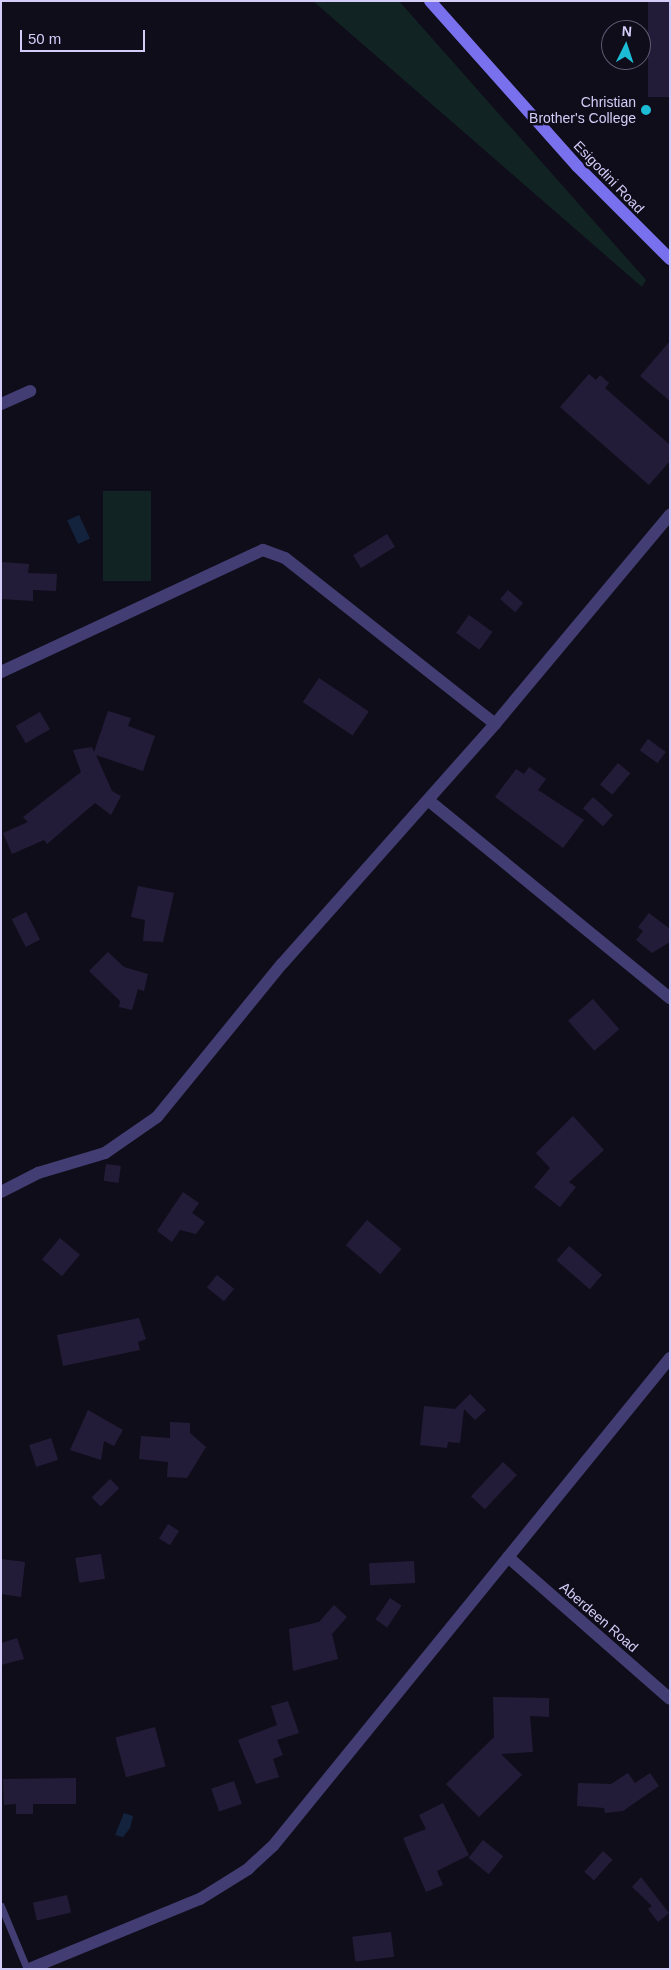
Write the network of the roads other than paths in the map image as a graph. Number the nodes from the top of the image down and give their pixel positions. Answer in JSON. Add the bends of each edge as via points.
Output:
{"nodes":[{"id":1,"x":430,"y":1,"type":"edge"},
{"id":2,"x":670,"y":259,"type":"edge"},
{"id":3,"x":30,"y":391,"type":"dead end"},
{"id":4,"x":1,"y":404,"type":"edge"},
{"id":5,"x":670,"y":515,"type":"edge"},
{"id":6,"x":1,"y":672,"type":"edge"},
{"id":7,"x":495,"y":724,"type":"junction"},
{"id":8,"x":428,"y":800,"type":"junction"},
{"id":9,"x":670,"y":998,"type":"edge"},
{"id":10,"x":1,"y":1192,"type":"edge"},
{"id":11,"x":670,"y":1358,"type":"edge"},
{"id":12,"x":508,"y":1557,"type":"junction"},
{"id":13,"x":670,"y":1699,"type":"edge"},
{"id":14,"x":1,"y":1906,"type":"edge"},
{"id":15,"x":28,"y":1969,"type":"edge"}],
"edges":[{"from":1,"to":2,"type":"main road","name":"Esigodini Road","via":[[577,166]]},
{"from":3,"to":4,"type":"street"},
{"from":5,"to":7,"type":"street"},
{"from":6,"to":7,"type":"street","via":[[263,550],[285,558]]},
{"from":7,"to":8,"type":"street"},
{"from":8,"to":9,"type":"street"},
{"from":8,"to":10,"type":"street","via":[[282,964],[157,1117],[105,1153],[38,1172]]},
{"from":11,"to":12,"type":"street"},
{"from":12,"to":13,"type":"street","name":"Aberdeen Road"},
{"from":12,"to":15,"type":"street","via":[[273,1846],[248,1869],[200,1899]]},
{"from":14,"to":15,"type":"lane"}]}
